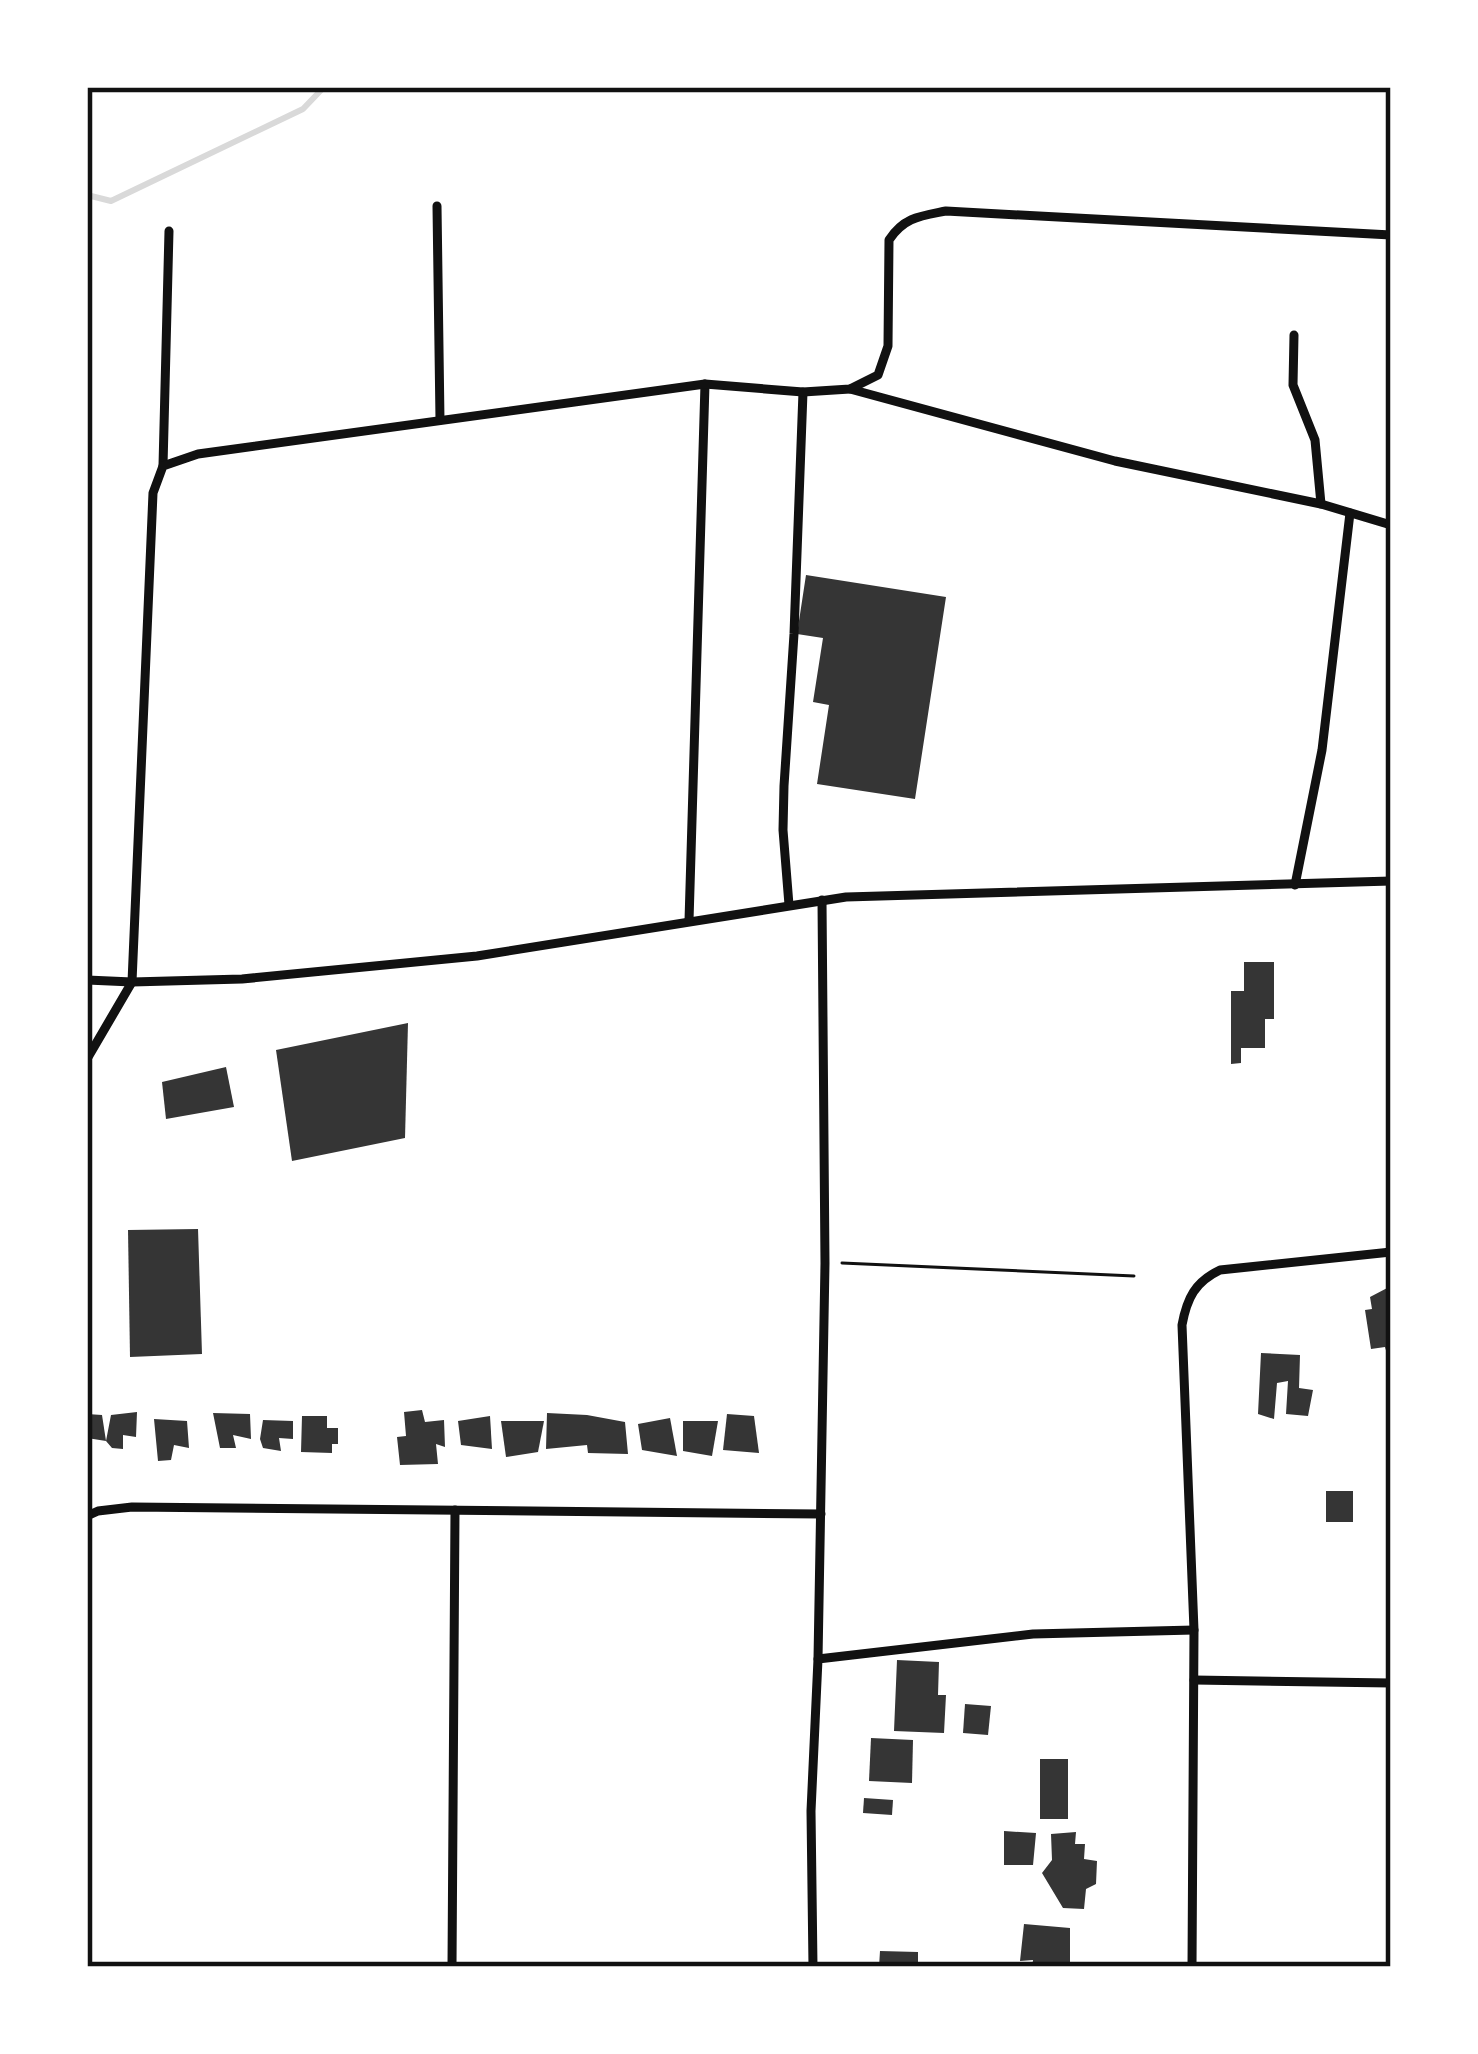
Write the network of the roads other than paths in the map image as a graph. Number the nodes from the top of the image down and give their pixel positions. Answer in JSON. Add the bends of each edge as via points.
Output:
{"nodes":[{"id":1,"x":437,"y":206,"type":"dead end"},
{"id":2,"x":169,"y":231,"type":"dead end"},
{"id":3,"x":1391,"y":235,"type":"edge"},
{"id":4,"x":1294,"y":335,"type":"dead end"},
{"id":5,"x":705,"y":384,"type":"junction"},
{"id":6,"x":850,"y":389,"type":"junction"},
{"id":7,"x":803,"y":392,"type":"junction"},
{"id":8,"x":440,"y":420,"type":"junction"},
{"id":9,"x":163,"y":466,"type":"junction"},
{"id":10,"x":1321,"y":504,"type":"junction"},
{"id":11,"x":1350,"y":513,"type":"junction"},
{"id":12,"x":1391,"y":525,"type":"edge"},
{"id":13,"x":1391,"y":880,"type":"edge"},
{"id":14,"x":1295,"y":885,"type":"junction"},
{"id":15,"x":822,"y":900,"type":"junction"},
{"id":16,"x":789,"y":905,"type":"junction"},
{"id":17,"x":689,"y":921,"type":"junction"},
{"id":18,"x":87,"y":980,"type":"edge"},
{"id":19,"x":132,"y":982,"type":"junction"},
{"id":20,"x":87,"y":1058,"type":"edge"},
{"id":21,"x":1391,"y":1252,"type":"edge"},
{"id":22,"x":455,"y":1510,"type":"junction"},
{"id":23,"x":821,"y":1514,"type":"junction"},
{"id":24,"x":87,"y":1516,"type":"edge"},
{"id":25,"x":1194,"y":1630,"type":"junction"},
{"id":26,"x":818,"y":1659,"type":"junction"},
{"id":27,"x":1194,"y":1680,"type":"junction"},
{"id":28,"x":1391,"y":1683,"type":"edge"},
{"id":29,"x":452,"y":1967,"type":"edge"},
{"id":30,"x":813,"y":1967,"type":"edge"},
{"id":31,"x":1192,"y":1967,"type":"edge"}],
"edges":[{"from":1,"to":8,"type":"street"},
{"from":2,"to":9,"type":"street"},
{"from":3,"to":6,"type":"street","via":[[922,215],[899,225],[890,240],[888,346],[878,375]]},
{"from":4,"to":10,"type":"street","via":[[1293,385],[1315,440]]},
{"from":5,"to":7,"type":"street"},
{"from":5,"to":8,"type":"street"},
{"from":5,"to":17,"type":"street"},
{"from":6,"to":7,"type":"street"},
{"from":6,"to":10,"type":"street","via":[[1114,461]]},
{"from":7,"to":16,"type":"street","via":[[784,786]]},
{"from":8,"to":9,"type":"street","via":[[198,454]]},
{"from":9,"to":19,"type":"street","via":[[153,493]]},
{"from":10,"to":11,"type":"street"},
{"from":11,"to":12,"type":"street"},
{"from":11,"to":14,"type":"street","via":[[1322,751]]},
{"from":13,"to":14,"type":"street"},
{"from":14,"to":15,"type":"street"},
{"from":15,"to":16,"type":"street"},
{"from":15,"to":23,"type":"street"},
{"from":16,"to":17,"type":"street"},
{"from":17,"to":19,"type":"street","via":[[477,956]]},
{"from":18,"to":19,"type":"street"},
{"from":19,"to":20,"type":"street"},
{"from":21,"to":25,"type":"street","via":[[1220,1270],[1186,1302]]},
{"from":22,"to":23,"type":"street"},
{"from":22,"to":24,"type":"street","via":[[132,1507]]},
{"from":22,"to":29,"type":"street"},
{"from":23,"to":26,"type":"street"},
{"from":25,"to":26,"type":"street","via":[[1033,1634]]},
{"from":25,"to":27,"type":"street"},
{"from":26,"to":30,"type":"street"},
{"from":27,"to":28,"type":"street"},
{"from":27,"to":31,"type":"street"}]}
